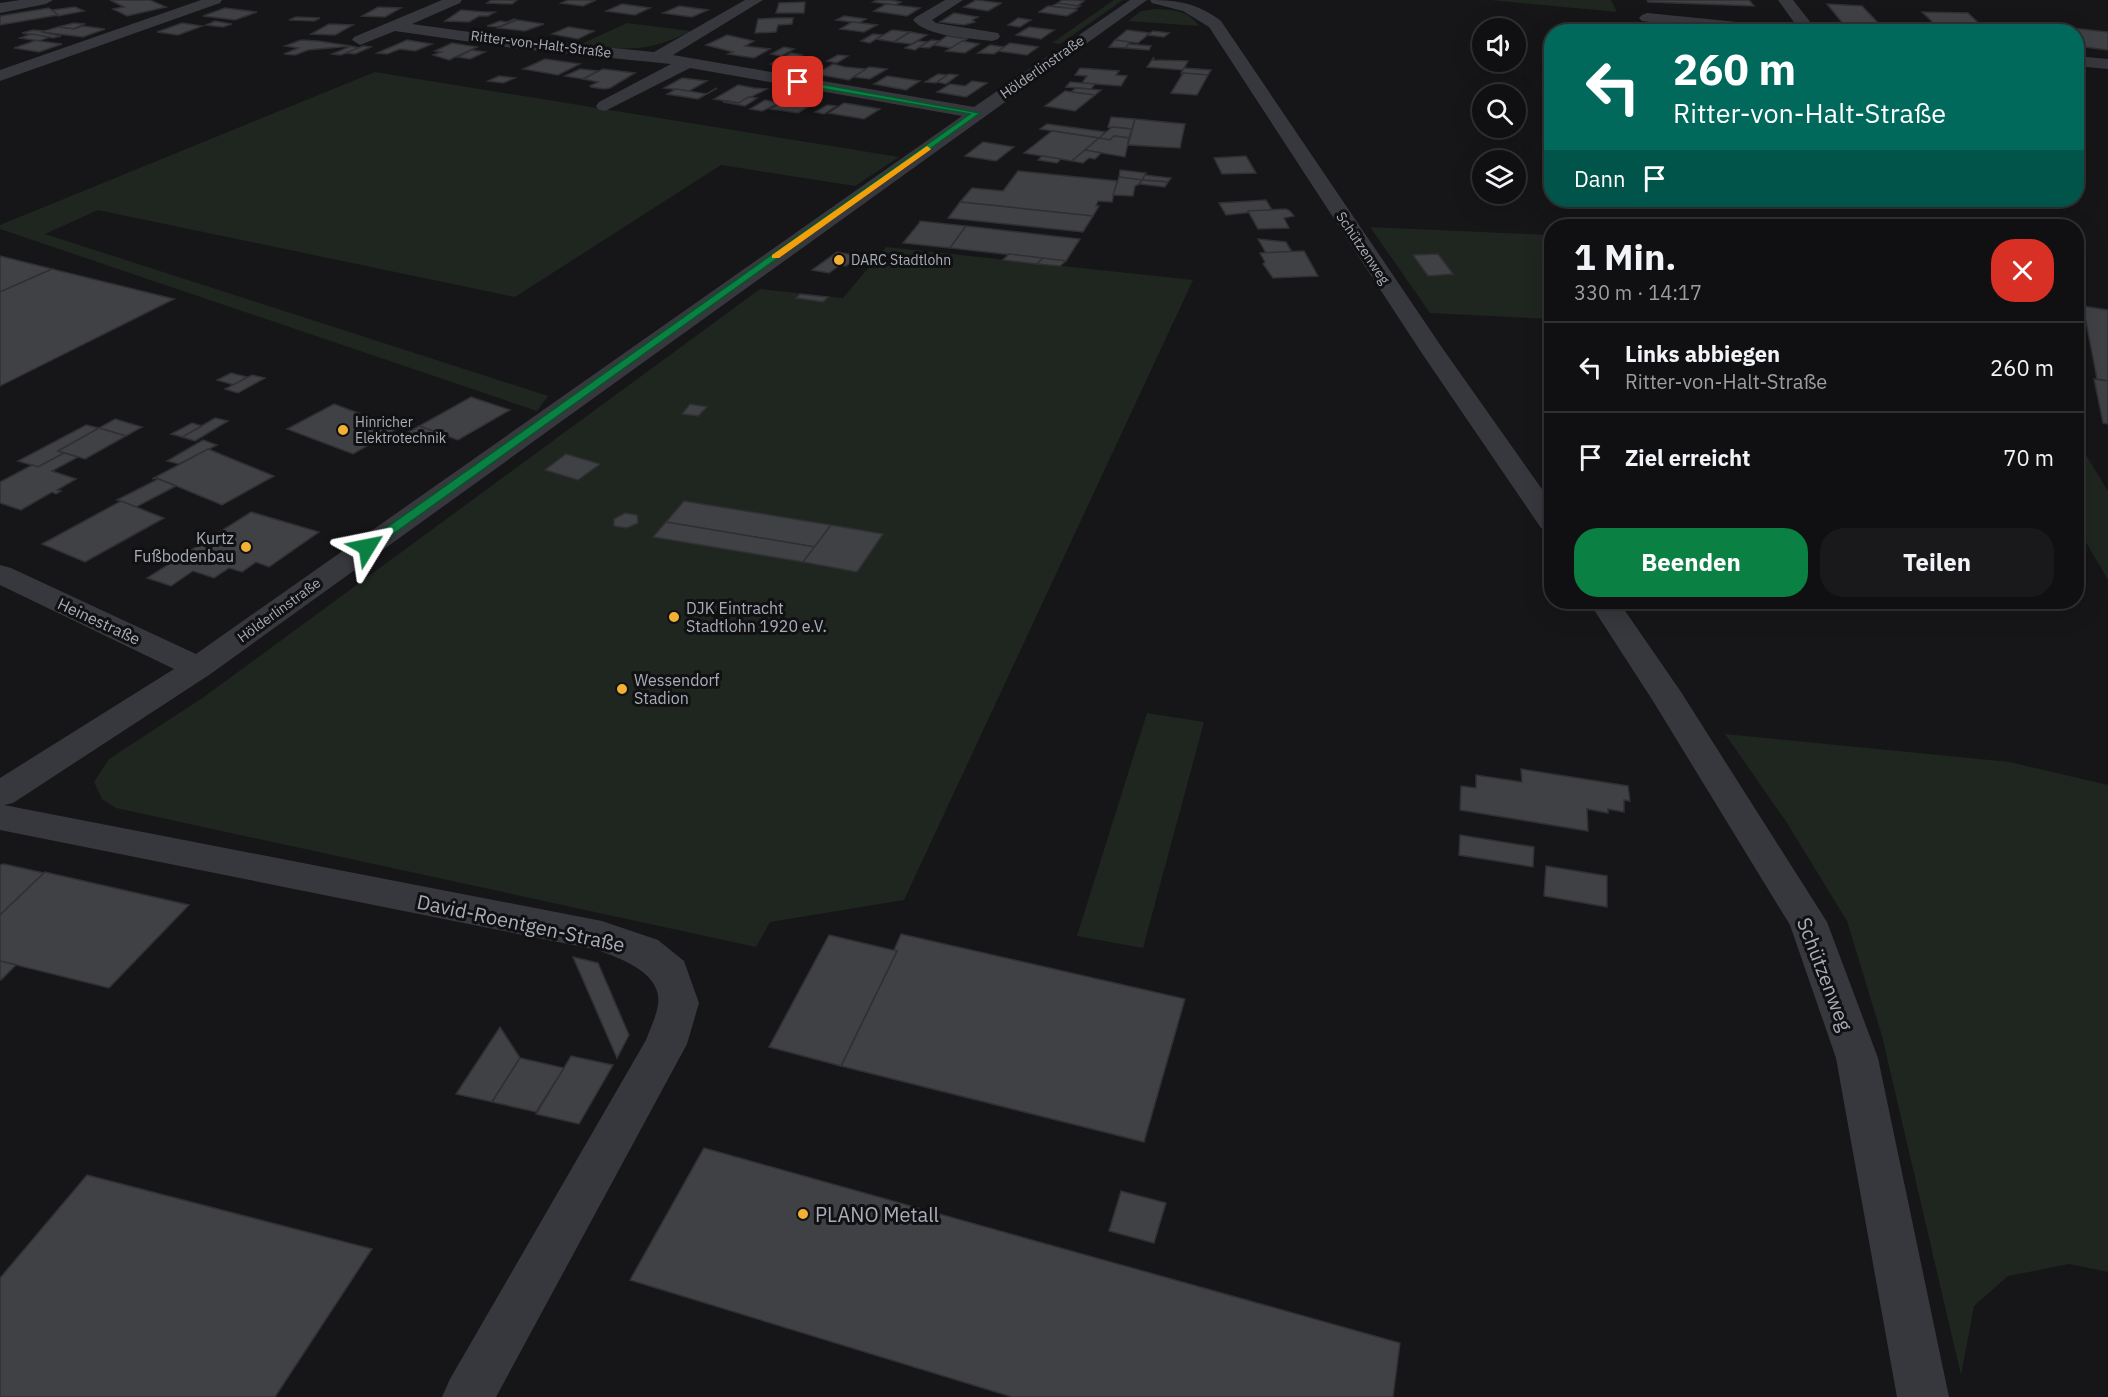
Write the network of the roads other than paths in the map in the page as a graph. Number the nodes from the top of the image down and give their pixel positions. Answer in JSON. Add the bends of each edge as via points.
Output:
{"nodes":[{"id":1,"x":46,"y":0,"type":"edge"},
{"id":2,"x":215,"y":0,"type":"edge"},
{"id":3,"x":455,"y":0,"type":"edge"},
{"id":4,"x":756,"y":0,"type":"edge"},
{"id":5,"x":956,"y":0,"type":"edge"},
{"id":6,"x":1140,"y":0,"type":"edge"},
{"id":7,"x":1157,"y":0,"type":"edge"},
{"id":8,"x":1785,"y":0,"type":"edge"},
{"id":9,"x":0,"y":8,"type":"edge"},
{"id":10,"x":1647,"y":18,"type":"dead end"},
{"id":11,"x":1707,"y":24,"type":"edge"},
{"id":12,"x":1804,"y":24,"type":"edge"},
{"id":13,"x":395,"y":26,"type":"junction"},
{"id":14,"x":992,"y":36,"type":"dead end"},
{"id":15,"x":360,"y":40,"type":"dead end"},
{"id":16,"x":657,"y":57,"type":"junction"},
{"id":17,"x":2084,"y":62,"type":"edge"},
{"id":18,"x":687,"y":63,"type":"junction"},
{"id":19,"x":2108,"y":64,"type":"edge"},
{"id":20,"x":0,"y":76,"type":"edge"},
{"id":21,"x":605,"y":106,"type":"dead end"},
{"id":22,"x":976,"y":113,"type":"junction"},
{"id":23,"x":1544,"y":512,"type":"edge"},
{"id":24,"x":0,"y":574,"type":"edge"},
{"id":25,"x":1609,"y":609,"type":"edge"},
{"id":26,"x":198,"y":668,"type":"junction"},
{"id":27,"x":0,"y":794,"type":"edge"},
{"id":28,"x":0,"y":817,"type":"edge"},
{"id":29,"x":468,"y":1397,"type":"edge"},
{"id":30,"x":1923,"y":1397,"type":"edge"}],
"edges":[{"from":1,"to":9,"type":"street"},
{"from":2,"to":20,"type":"street"},
{"from":3,"to":13,"type":"street"},
{"from":4,"to":16,"type":"street"},
{"from":5,"to":14,"type":"street","via":[[921,20],[931,27]]},
{"from":6,"to":22,"type":"street","name":"Hölderlinstraße"},
{"from":7,"to":23,"type":"street","name":"Schützenweg","via":[[1202,13],[1215,24]]},
{"from":8,"to":12,"type":"street"},
{"from":10,"to":11,"type":"street"},
{"from":13,"to":15,"type":"street"},
{"from":13,"to":16,"type":"street","name":"Ritter-von-Halt-Straße","via":[[521,44]]},
{"from":16,"to":18,"type":"street","name":"Ritter-von-Halt-Straße"},
{"from":17,"to":19,"type":"street"},
{"from":18,"to":21,"type":"street"},
{"from":18,"to":22,"type":"street","name":"Ritter-von-Halt-Straße"},
{"from":22,"to":26,"type":"street","name":"Hölderlinstraße"},
{"from":24,"to":26,"type":"street","name":"Heinestraße"},
{"from":25,"to":30,"type":"street","name":"Schützenweg","via":[[1808,922],[1857,1058]]},
{"from":26,"to":27,"type":"street","name":"Hölderlinstraße"},
{"from":28,"to":29,"type":"street","name":"David-Roentgen-Straße","via":[[602,936],[644,951],[670,972],[679,1003],[666,1044]]}]}
